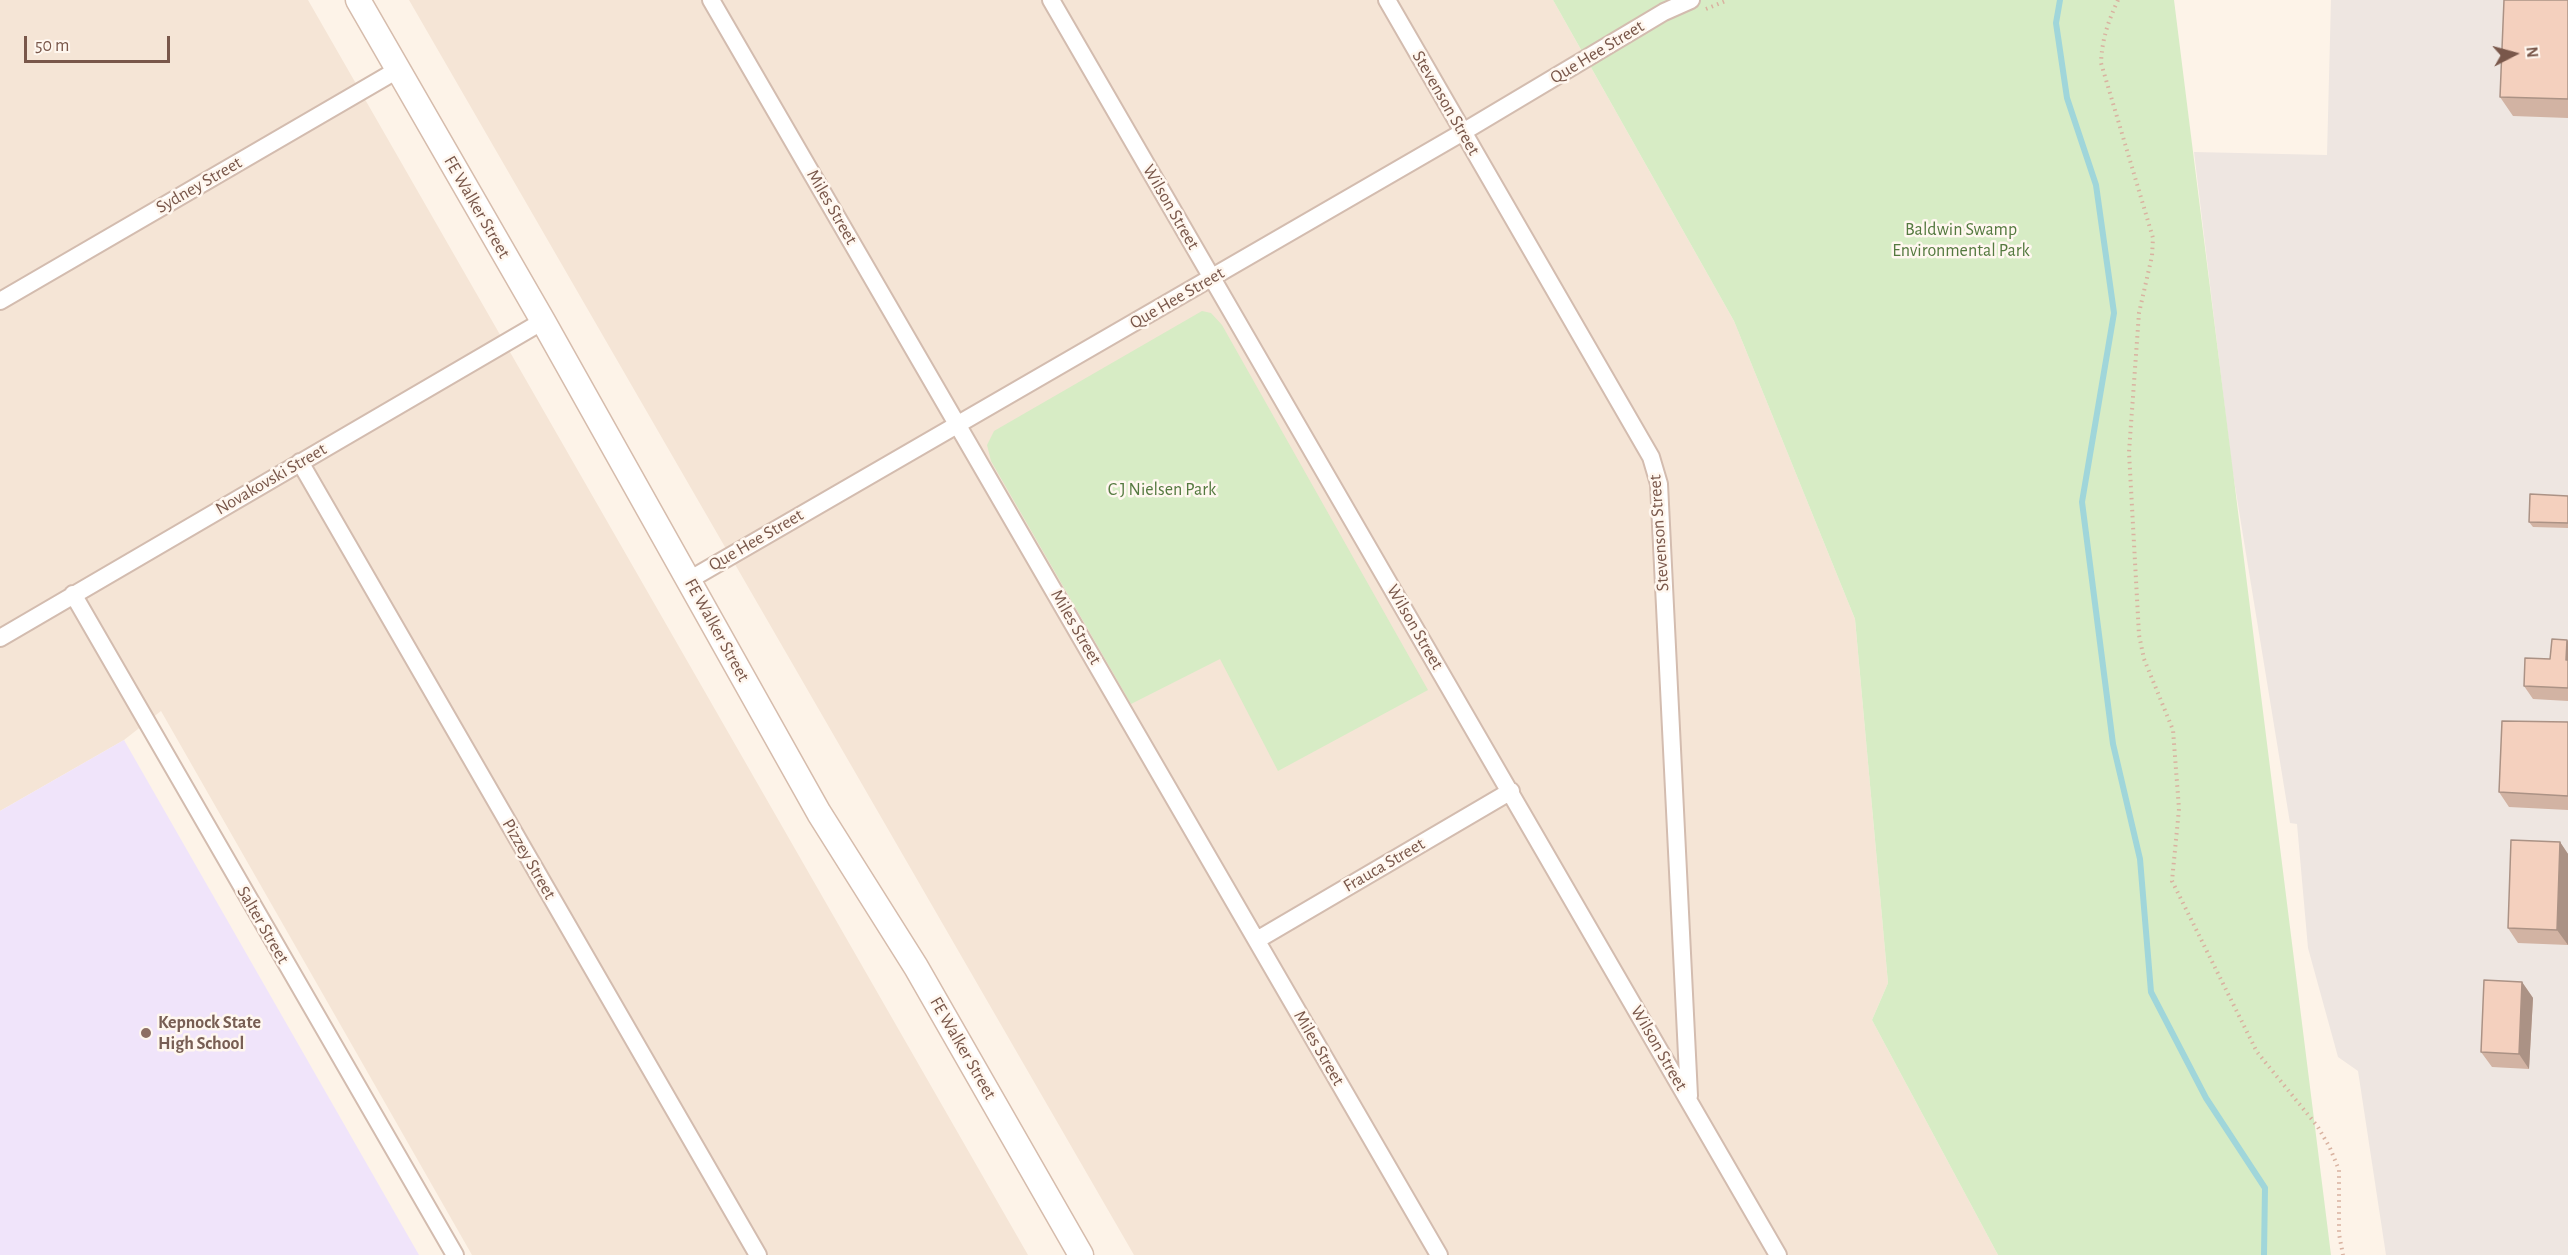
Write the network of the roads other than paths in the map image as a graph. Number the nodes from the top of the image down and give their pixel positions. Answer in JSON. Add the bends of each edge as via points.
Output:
{"nodes":[{"id":1,"x":358,"y":0,"type":"edge"},
{"id":2,"x":711,"y":0,"type":"edge"},
{"id":3,"x":1051,"y":0,"type":"edge"},
{"id":4,"x":1387,"y":0,"type":"edge"},
{"id":5,"x":1691,"y":0,"type":"edge"},
{"id":6,"x":399,"y":69,"type":"junction"},
{"id":7,"x":1463,"y":132,"type":"junction"},
{"id":8,"x":1211,"y":278,"type":"junction"},
{"id":9,"x":0,"y":301,"type":"edge"},
{"id":10,"x":543,"y":321,"type":"junction"},
{"id":11,"x":959,"y":424,"type":"junction"},
{"id":12,"x":300,"y":462,"type":"junction"},
{"id":13,"x":689,"y":580,"type":"junction"},
{"id":14,"x":73,"y":594,"type":"junction"},
{"id":15,"x":0,"y":638,"type":"edge"},
{"id":16,"x":1511,"y":791,"type":"junction"},
{"id":17,"x":1257,"y":940,"type":"junction"},
{"id":18,"x":1689,"y":1101,"type":"junction"},
{"id":19,"x":455,"y":1255,"type":"edge"},
{"id":20,"x":758,"y":1255,"type":"edge"},
{"id":21,"x":1082,"y":1255,"type":"edge"},
{"id":22,"x":1439,"y":1255,"type":"edge"},
{"id":23,"x":1778,"y":1255,"type":"edge"}],
"edges":[{"from":1,"to":6,"type":"main road","name":"FE Walker Street"},
{"from":2,"to":11,"type":"street","name":"Miles Street"},
{"from":3,"to":8,"type":"street","name":"Wilson Street"},
{"from":4,"to":7,"type":"street","name":"Stevenson Street"},
{"from":5,"to":7,"type":"street","name":"Que Hee Street","via":[[1664,12]]},
{"from":6,"to":9,"type":"street","name":"Sydney Street"},
{"from":6,"to":10,"type":"main road","name":"FE Walker Street"},
{"from":7,"to":8,"type":"street","name":"Que Hee Street"},
{"from":7,"to":18,"type":"street","name":"Stevenson Street","via":[[1656,470]]},
{"from":8,"to":11,"type":"street","name":"Que Hee Street"},
{"from":8,"to":16,"type":"street","name":"Wilson Street"},
{"from":10,"to":12,"type":"street","name":"Novakovski Street"},
{"from":10,"to":13,"type":"main road","name":"FE Walker Street"},
{"from":11,"to":13,"type":"street","name":"Que Hee Street"},
{"from":11,"to":17,"type":"street","name":"Miles Street"},
{"from":12,"to":14,"type":"street","name":"Novakovski Street"},
{"from":12,"to":20,"type":"street","name":"Pizzey Street"},
{"from":13,"to":21,"type":"main road","name":"FE Walker Street","via":[[819,813],[916,967]]},
{"from":14,"to":15,"type":"street","name":"Novakovski Street"},
{"from":14,"to":19,"type":"street","name":"Salter Street"},
{"from":16,"to":17,"type":"street","name":"Frauca Street"},
{"from":16,"to":18,"type":"street","name":"Wilson Street"},
{"from":17,"to":22,"type":"street","name":"Miles Street"},
{"from":18,"to":23,"type":"street","name":"Wilson Street"}]}
